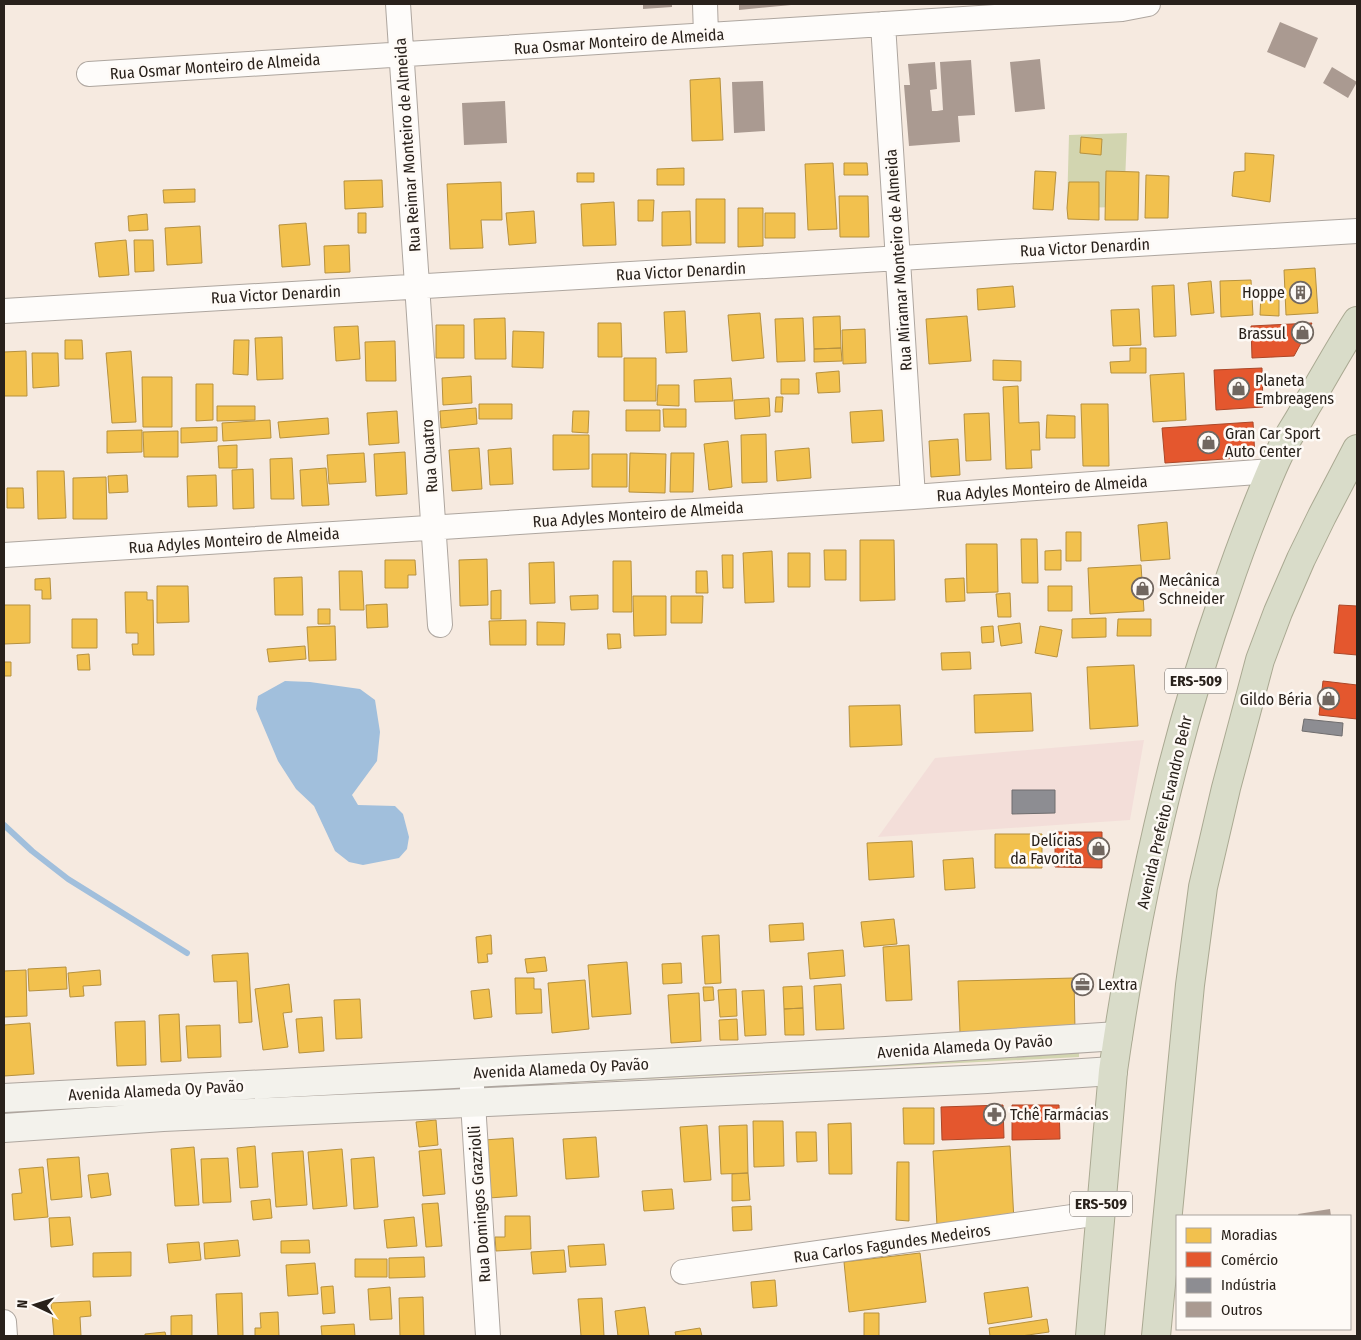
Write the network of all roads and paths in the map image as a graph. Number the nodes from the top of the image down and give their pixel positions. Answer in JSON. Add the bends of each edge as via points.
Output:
{"nodes":[{"id":1,"x":398,"y":4,"type":"edge"},
{"id":2,"x":705,"y":4,"type":"edge"},
{"id":3,"x":1148,"y":4,"type":"edge"},
{"id":4,"x":883,"y":24,"type":"junction"},
{"id":5,"x":706,"y":35,"type":"junction"},
{"id":6,"x":401,"y":54,"type":"junction"},
{"id":7,"x":89,"y":74,"type":"dead end"},
{"id":8,"x":1357,"y":231,"type":"edge"},
{"id":9,"x":898,"y":258,"type":"junction"},
{"id":10,"x":417,"y":286,"type":"junction"},
{"id":11,"x":4,"y":310,"type":"edge"},
{"id":12,"x":1357,"y":321,"type":"edge"},
{"id":13,"x":1357,"y":449,"type":"edge"},
{"id":14,"x":1272,"y":471,"type":"junction"},
{"id":15,"x":913,"y":497,"type":"junction"},
{"id":16,"x":434,"y":527,"type":"junction"},
{"id":17,"x":4,"y":554,"type":"edge"},
{"id":18,"x":440,"y":625,"type":"dead end"},
{"id":19,"x":1118,"y":1036,"type":"junction"},
{"id":20,"x":1113,"y":1071,"type":"junction"},
{"id":21,"x":471,"y":1072,"type":"junction"},
{"id":22,"x":4,"y":1098,"type":"edge"},
{"id":23,"x":473,"y":1102,"type":"junction"},
{"id":24,"x":4,"y":1128,"type":"edge"},
{"id":25,"x":1100,"y":1213,"type":"junction"},
{"id":26,"x":683,"y":1272,"type":"dead end"},
{"id":27,"x":4,"y":1322,"type":"edge"},
{"id":28,"x":5,"y":1336,"type":"edge"},
{"id":29,"x":488,"y":1336,"type":"edge"},
{"id":30,"x":1090,"y":1336,"type":"edge"},
{"id":31,"x":1156,"y":1336,"type":"edge"}],
"edges":[{"from":1,"to":6,"type":"street","name":"Rua Reimar Monteiro de Almeida"},
{"from":2,"to":5,"type":"street"},
{"from":3,"to":4,"type":"street","name":"Rua Osmar Monteiro de Almeida","via":[[1122,9]]},
{"from":4,"to":5,"type":"street","name":"Rua Osmar Monteiro de Almeida"},
{"from":4,"to":9,"type":"street","name":"Rua Miramar Monteiro de Almeida"},
{"from":5,"to":6,"type":"street","name":"Rua Osmar Monteiro de Almeida"},
{"from":6,"to":7,"type":"street","name":"Rua Osmar Monteiro de Almeida"},
{"from":6,"to":10,"type":"street","name":"Rua Reimar Monteiro de Almeida"},
{"from":8,"to":9,"type":"street","name":"Rua Victor Denardin"},
{"from":9,"to":10,"type":"street","name":"Rua Victor Denardin"},
{"from":9,"to":15,"type":"street","name":"Rua Miramar Monteiro de Almeida"},
{"from":10,"to":11,"type":"street","name":"Rua Victor Denardin"},
{"from":10,"to":16,"type":"street","name":"Rua Quatro"},
{"from":12,"to":14,"type":"highway","name":"Avenida Prefeito Evandro Behr","number":"ERS-509"},
{"from":13,"to":31,"type":"highway","number":"ERS-509","via":[[1302,558],[1260,660],[1203,887],[1190,985]]},
{"from":14,"to":15,"type":"street","name":"Rua Adyles Monteiro de Almeida"},
{"from":14,"to":19,"type":"highway","name":"Avenida Prefeito Evandro Behr","number":"ERS-509","via":[[1241,545],[1204,651],[1181,734],[1146,881]]},
{"from":15,"to":16,"type":"street","name":"Rua Adyles Monteiro de Almeida"},
{"from":16,"to":17,"type":"street","name":"Rua Adyles Monteiro de Almeida"},
{"from":16,"to":18,"type":"street","name":"Rua Quatro"},
{"from":19,"to":20,"type":"highway","name":"Avenida Prefeito Evandro Behr","number":"ERS-509"},
{"from":19,"to":21,"type":"street","name":"Avenida Alameda Oy Pavão"},
{"from":20,"to":23,"type":"street","name":"Avenida Alameda Oy Pavão"},
{"from":20,"to":25,"type":"highway","name":"Avenida Prefeito Evandro Behr","number":"ERS-509"},
{"from":21,"to":22,"type":"street","name":"Avenida Alameda Oy Pavão"},
{"from":21,"to":23,"type":"street","name":"Rua Domingos Grazziolli"},
{"from":23,"to":24,"type":"street","name":"Avenida Alameda Oy Pavão"},
{"from":23,"to":29,"type":"street","name":"Rua Domingos Grazziolli"},
{"from":25,"to":26,"type":"street","name":"Rua Carlos Fagundes Medeiros"},
{"from":25,"to":30,"type":"highway","name":"Avenida Prefeito Evandro Behr","number":"ERS-509"},
{"from":27,"to":28,"type":"street"}]}
